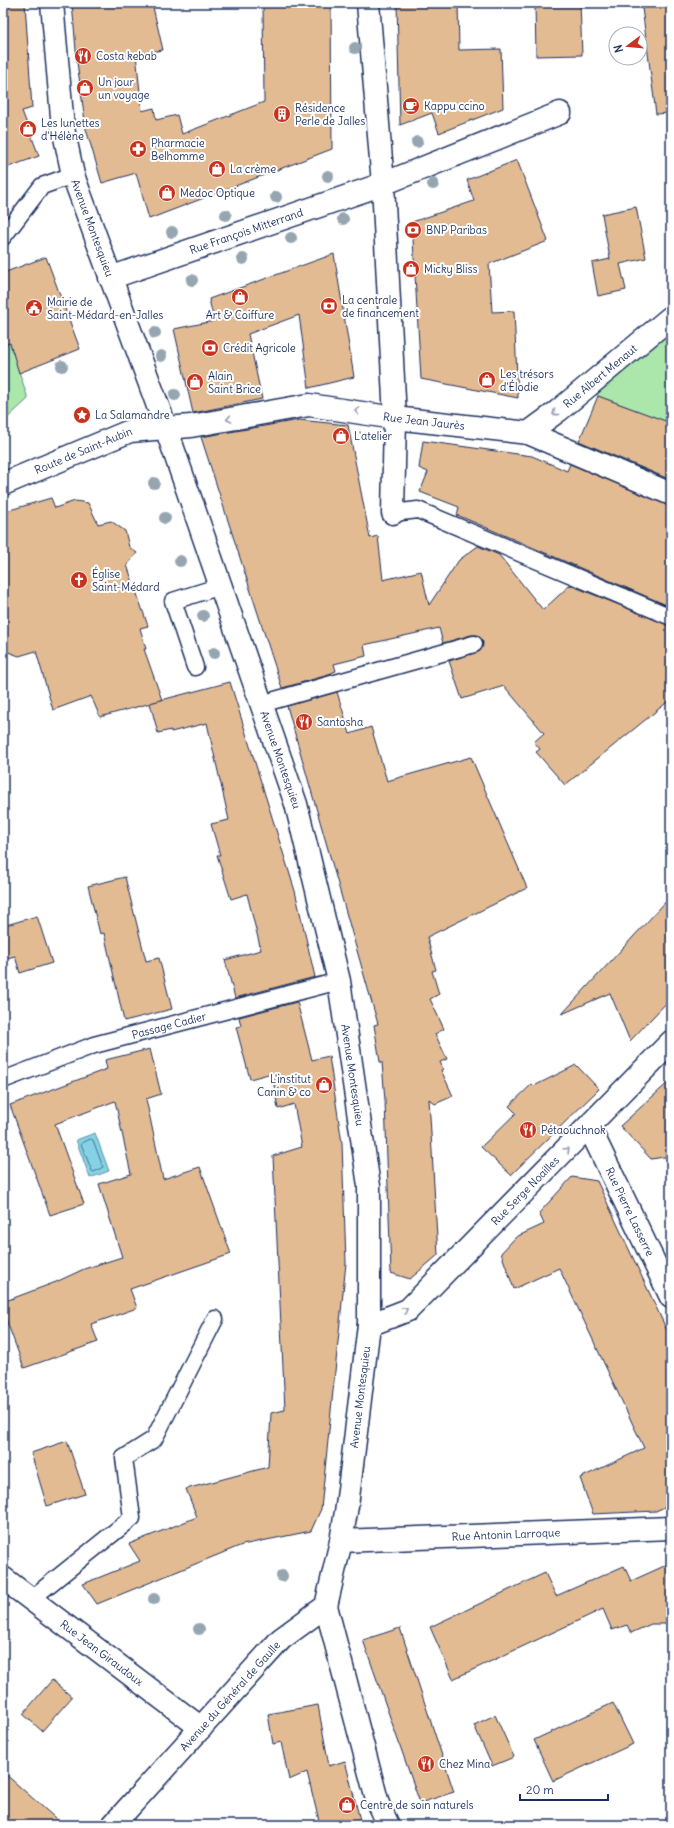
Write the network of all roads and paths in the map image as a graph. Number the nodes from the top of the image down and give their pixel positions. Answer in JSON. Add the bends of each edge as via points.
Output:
{"nodes":[{"id":1,"x":52,"y":3,"type":"edge"},
{"id":2,"x":368,"y":3,"type":"edge"},
{"id":3,"x":560,"y":113,"type":"dead end"},
{"id":4,"x":73,"y":175,"type":"junction"},
{"id":5,"x":382,"y":184,"type":"junction"},
{"id":6,"x":3,"y":237,"type":"edge"},
{"id":7,"x":110,"y":278,"type":"junction"},
{"id":8,"x":671,"y":317,"type":"edge"},
{"id":9,"x":395,"y":418,"type":"junction"},
{"id":10,"x":166,"y":428,"type":"junction"},
{"id":11,"x":528,"y":433,"type":"junction"},
{"id":12,"x":3,"y":484,"type":"edge"},
{"id":13,"x":671,"y":494,"type":"edge"},
{"id":14,"x":393,"y":513,"type":"joint"},
{"id":15,"x":221,"y":586,"type":"junction"},
{"id":16,"x":671,"y":617,"type":"edge"},
{"id":17,"x":474,"y":644,"type":"dead end"},
{"id":18,"x":195,"y":667,"type":"dead end"},
{"id":19,"x":261,"y":704,"type":"junction"},
{"id":20,"x":339,"y":981,"type":"junction"},
{"id":21,"x":671,"y":1042,"type":"edge"},
{"id":22,"x":3,"y":1080,"type":"edge"},
{"id":23,"x":589,"y":1127,"type":"junction"},
{"id":24,"x":671,"y":1297,"type":"edge"},
{"id":25,"x":216,"y":1319,"type":"dead end"},
{"id":26,"x":369,"y":1325,"type":"junction"},
{"id":27,"x":671,"y":1528,"type":"edge"},
{"id":28,"x":341,"y":1542,"type":"junction"},
{"id":29,"x":3,"y":1578,"type":"edge"},
{"id":30,"x":31,"y":1599,"type":"junction"},
{"id":31,"x":326,"y":1606,"type":"junction"},
{"id":32,"x":201,"y":1728,"type":"junction"},
{"id":33,"x":113,"y":1825,"type":"edge"},
{"id":34,"x":388,"y":1825,"type":"edge"}],
"edges":[{"from":1,"to":4,"type":"street","name":"Avenue Montesquieu","via":[[62,128]]},
{"from":2,"to":5,"type":"street"},
{"from":3,"to":5,"type":"street","name":"Rue François Mitterrand"},
{"from":4,"to":6,"type":"lane","via":[[42,186]]},
{"from":4,"to":7,"type":"street","name":"Avenue Montesquieu"},
{"from":5,"to":7,"type":"street","name":"Rue François Mitterrand"},
{"from":5,"to":9,"type":"street"},
{"from":7,"to":10,"type":"street","name":"Avenue Montesquieu"},
{"from":8,"to":11,"type":"street","name":"Rue Albert Menaut","one_way":true},
{"from":9,"to":10,"type":"street","name":"Rue Jean Jaurès","one_way":true,"via":[[309,405]]},
{"from":9,"to":11,"type":"street","name":"Rue Jean Jaurès"},
{"from":9,"to":14,"type":"street"},
{"from":10,"to":12,"type":"street","name":"Route de Saint-Aubin","via":[[130,431]]},
{"from":10,"to":15,"type":"street","name":"Avenue Montesquieu"},
{"from":11,"to":13,"type":"street","name":"Rue Jean Jaurès"},
{"from":14,"to":16,"type":"lane","via":[[418,510]]},
{"from":15,"to":18,"type":"lane","via":[[173,601]]},
{"from":15,"to":19,"type":"street","name":"Avenue Montesquieu"},
{"from":17,"to":19,"type":"lane"},
{"from":19,"to":20,"type":"street","name":"Avenue Montesquieu","via":[[296,804]]},
{"from":20,"to":22,"type":"lane","name":"Passage Cadier","via":[[94,1045]]},
{"from":20,"to":26,"type":"street","name":"Avenue Montesquieu","via":[[369,1186]]},
{"from":21,"to":23,"type":"street","name":"Rue Serge Noailles"},
{"from":23,"to":24,"type":"street","name":"Rue Pierre Lasserre"},
{"from":26,"to":23,"type":"street","name":"Rue Serge Noailles","one_way":true,"via":[[408,1310]]},
{"from":25,"to":30,"type":"lane","via":[[154,1439],[124,1458],[132,1518]]},
{"from":26,"to":28,"type":"street","name":"Avenue Montesquieu"},
{"from":27,"to":28,"type":"street","name":"Rue Antonin Larroque"},
{"from":28,"to":31,"type":"street"},
{"from":29,"to":30,"type":"street","name":"Rue Jean Giraudoux"},
{"from":30,"to":32,"type":"street","name":"Rue Jean Giraudoux"},
{"from":31,"to":32,"type":"street","name":"Avenue du Général de Gaulle","via":[[280,1639]]},
{"from":31,"to":34,"type":"street","via":[[378,1804]]},
{"from":32,"to":33,"type":"street","name":"Avenue du Général de Gaulle"}]}
